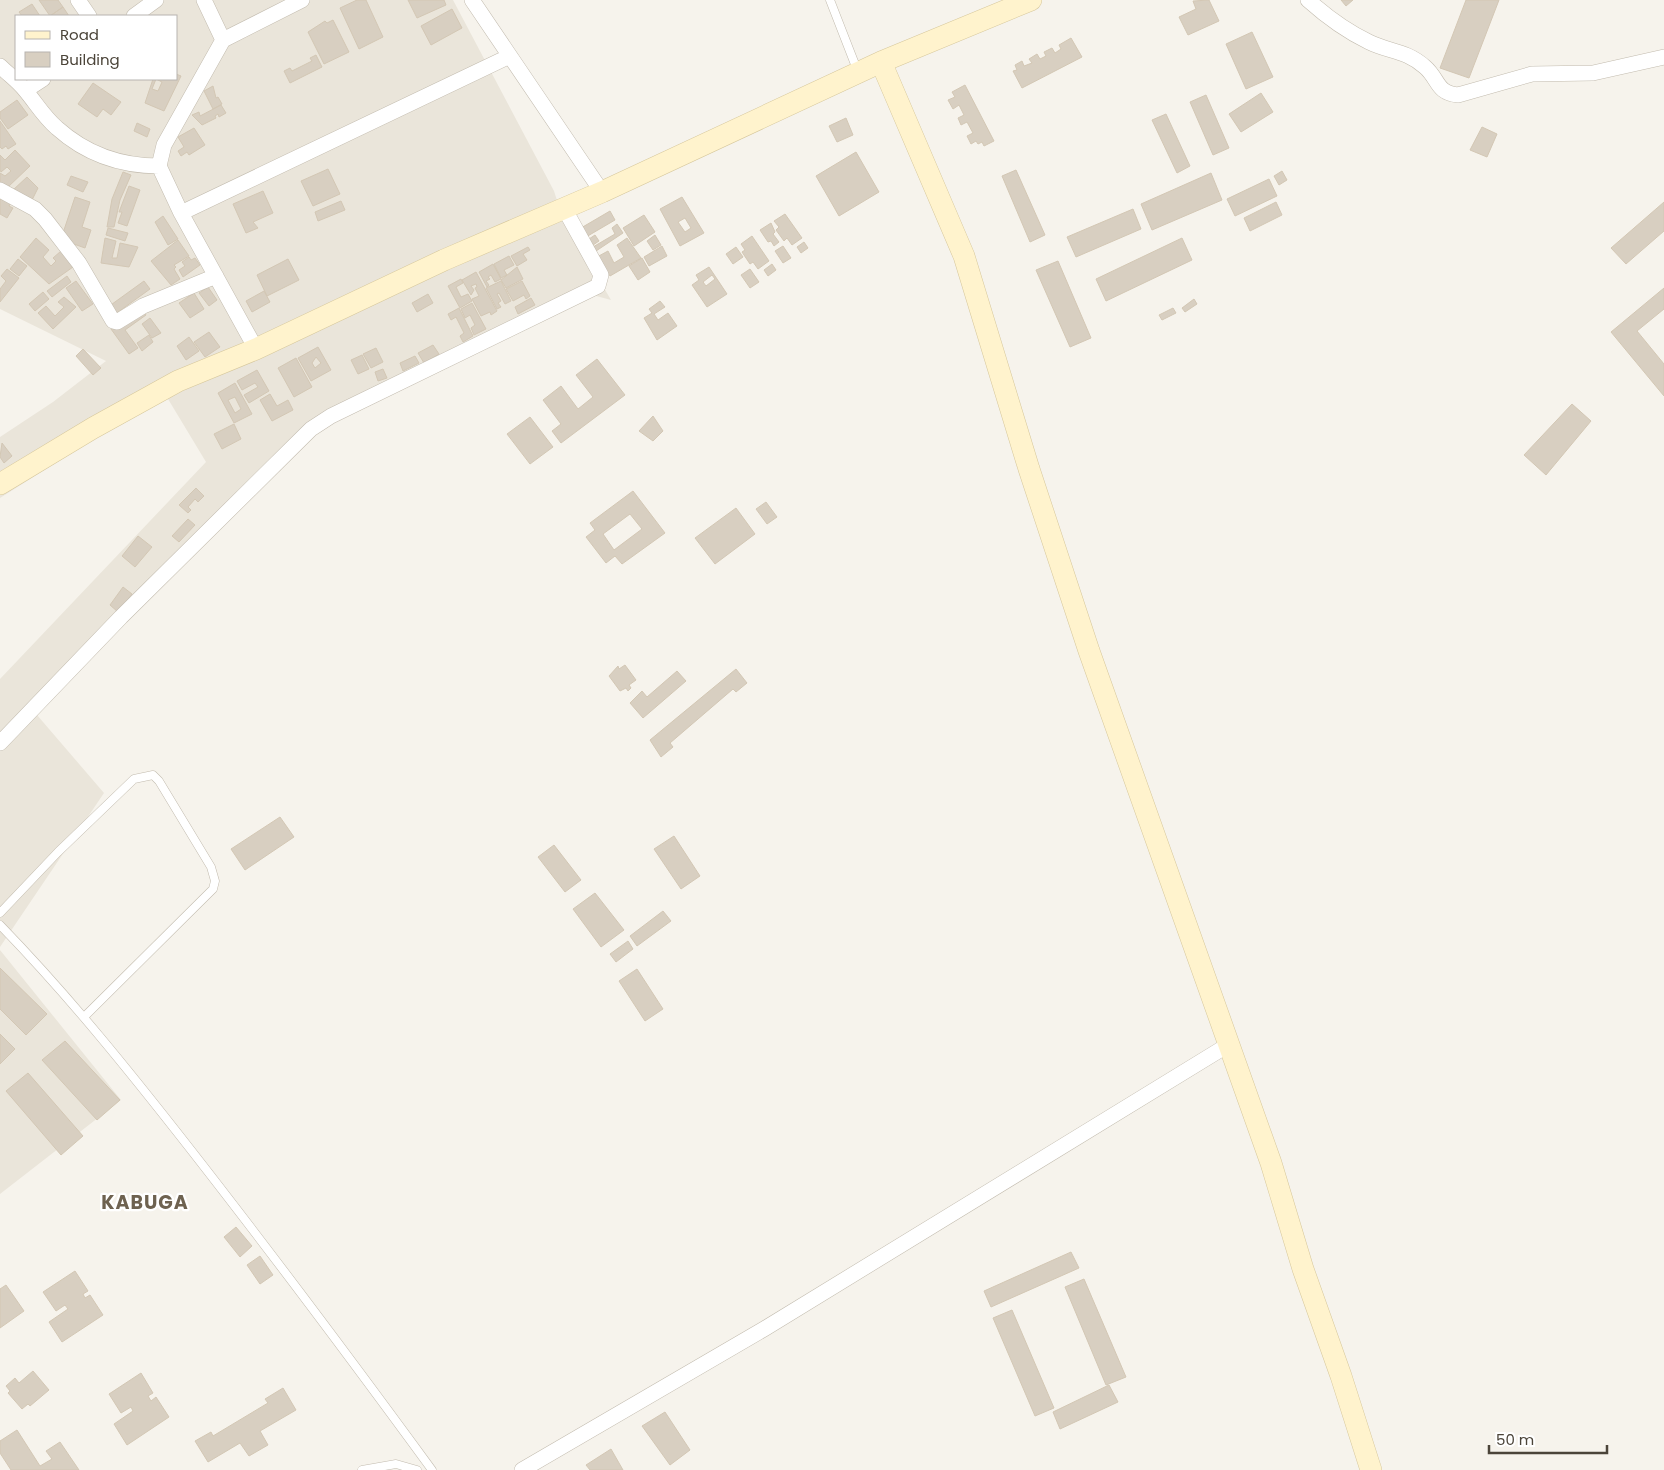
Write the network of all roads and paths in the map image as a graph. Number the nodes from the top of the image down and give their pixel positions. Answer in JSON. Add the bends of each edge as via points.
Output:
{"nodes":[{"id":1,"x":78,"y":0,"type":"edge"},
{"id":2,"x":156,"y":0,"type":"edge"},
{"id":3,"x":204,"y":0,"type":"edge"},
{"id":4,"x":302,"y":0,"type":"edge"},
{"id":5,"x":472,"y":0,"type":"edge"},
{"id":6,"x":830,"y":0,"type":"edge"},
{"id":7,"x":1031,"y":0,"type":"edge"},
{"id":8,"x":1308,"y":0,"type":"edge"},
{"id":9,"x":88,"y":15,"type":"edge"},
{"id":10,"x":135,"y":15,"type":"edge"},
{"id":11,"x":223,"y":40,"type":"junction"},
{"id":12,"x":510,"y":56,"type":"junction"},
{"id":13,"x":1664,"y":57,"type":"edge"},
{"id":14,"x":881,"y":62,"type":"junction"},
{"id":15,"x":2,"y":73,"type":"edge"},
{"id":16,"x":859,"y":73,"type":"junction"},
{"id":17,"x":41,"y":80,"type":"edge"},
{"id":18,"x":26,"y":90,"type":"junction"},
{"id":19,"x":160,"y":166,"type":"junction"},
{"id":20,"x":0,"y":190,"type":"edge"},
{"id":21,"x":602,"y":192,"type":"junction"},
{"id":22,"x":564,"y":208,"type":"junction"},
{"id":23,"x":182,"y":213,"type":"junction"},
{"id":24,"x":216,"y":276,"type":"junction"},
{"id":25,"x":256,"y":349,"type":"junction"},
{"id":26,"x":0,"y":484,"type":"edge"},
{"id":27,"x":0,"y":743,"type":"edge"},
{"id":28,"x":0,"y":913,"type":"edge"},
{"id":29,"x":0,"y":925,"type":"edge"},
{"id":30,"x":84,"y":1017,"type":"junction"},
{"id":31,"x":1228,"y":1045,"type":"junction"},
{"id":32,"x":362,"y":1470,"type":"edge"},
{"id":33,"x":417,"y":1470,"type":"edge"},
{"id":34,"x":432,"y":1470,"type":"edge"},
{"id":35,"x":522,"y":1470,"type":"edge"},
{"id":36,"x":1371,"y":1470,"type":"edge"}],
"edges":[{"from":1,"to":9,"type":"street"},
{"from":2,"to":10,"type":"street"},
{"from":3,"to":11,"type":"street"},
{"from":4,"to":11,"type":"street"},
{"from":5,"to":12,"type":"street"},
{"from":6,"to":16,"type":"lane"},
{"from":7,"to":14,"type":"street"},
{"from":8,"to":13,"type":"street","via":[[1333,22],[1370,43],[1401,51],[1426,67],[1441,89],[1450,94],[1458,95],[1532,74],[1593,73]]},
{"from":11,"to":19,"type":"street","via":[[164,145]]},
{"from":12,"to":21,"type":"street"},
{"from":12,"to":23,"type":"street"},
{"from":14,"to":16,"type":"street"},
{"from":14,"to":31,"type":"street","via":[[964,256],[1089,651]]},
{"from":15,"to":18,"type":"street"},
{"from":16,"to":21,"type":"street"},
{"from":17,"to":18,"type":"street"},
{"from":18,"to":19,"type":"street","via":[[56,128],[108,159]]},
{"from":19,"to":23,"type":"street"},
{"from":20,"to":24,"type":"street","via":[[35,209],[45,219],[79,262],[113,321]]},
{"from":21,"to":22,"type":"street"},
{"from":22,"to":25,"type":"street"},
{"from":22,"to":27,"type":"street","via":[[601,275],[598,286],[331,416],[312,429],[127,611]]},
{"from":23,"to":24,"type":"street"},
{"from":24,"to":25,"type":"street"},
{"from":25,"to":26,"type":"street","via":[[152,394]]},
{"from":28,"to":30,"type":"lane","via":[[134,779],[153,775],[159,781],[211,867],[215,881],[213,889]]},
{"from":29,"to":30,"type":"lane","via":[[46,971]]},
{"from":30,"to":34,"type":"lane","via":[[293,1280]]},
{"from":31,"to":35,"type":"street","via":[[764,1329]]},
{"from":31,"to":36,"type":"street","via":[[1271,1163]]},
{"from":32,"to":33,"type":"lane","via":[[396,1464]]}]}
